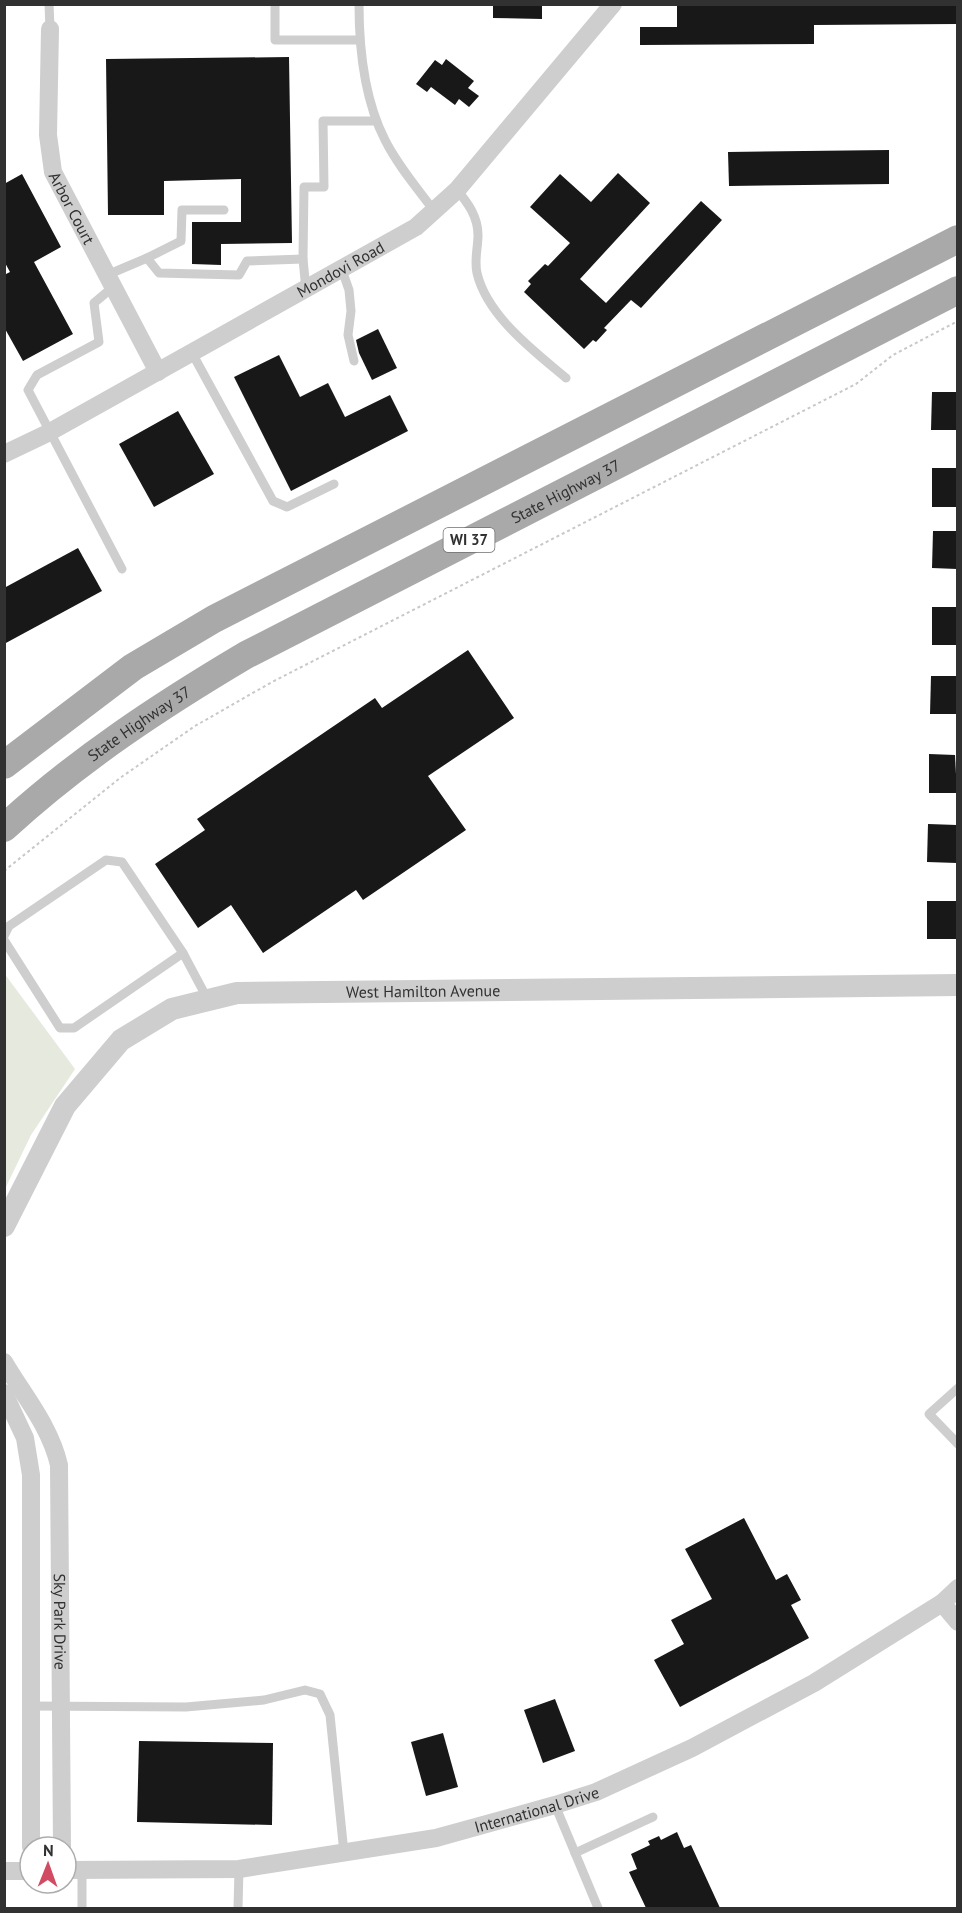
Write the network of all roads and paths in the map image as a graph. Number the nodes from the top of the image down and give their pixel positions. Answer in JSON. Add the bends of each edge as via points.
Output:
{"nodes":[{"id":1,"x":49,"y":4,"type":"edge"},
{"id":2,"x":275,"y":4,"type":"edge"},
{"id":3,"x":359,"y":4,"type":"edge"},
{"id":4,"x":613,"y":4,"type":"edge"},
{"id":5,"x":50,"y":29,"type":"joint"},
{"id":6,"x":359,"y":40,"type":"junction"},
{"id":7,"x":376,"y":121,"type":"junction"},
{"id":8,"x":457,"y":190,"type":"junction"},
{"id":9,"x":224,"y":210,"type":"dead end"},
{"id":10,"x":435,"y":212,"type":"junction"},
{"id":11,"x":957,"y":239,"type":"edge"},
{"id":12,"x":147,"y":258,"type":"junction"},
{"id":13,"x":303,"y":259,"type":"junction"},
{"id":14,"x":342,"y":270,"type":"junction"},
{"id":15,"x":110,"y":281,"type":"junction"},
{"id":16,"x":306,"y":290,"type":"junction"},
{"id":17,"x":957,"y":290,"type":"edge"},
{"id":18,"x":957,"y":321,"type":"edge"},
{"id":19,"x":192,"y":353,"type":"junction"},
{"id":20,"x":354,"y":361,"type":"dead end"},
{"id":21,"x":158,"y":372,"type":"junction"},
{"id":22,"x":567,"y":378,"type":"dead end"},
{"id":23,"x":48,"y":433,"type":"junction"},
{"id":24,"x":4,"y":454,"type":"edge"},
{"id":25,"x":334,"y":484,"type":"dead end"},
{"id":26,"x":122,"y":569,"type":"dead end"},
{"id":27,"x":4,"y":765,"type":"edge"},
{"id":28,"x":4,"y":828,"type":"edge"},
{"id":29,"x":4,"y":871,"type":"edge"},
{"id":30,"x":4,"y":938,"type":"edge"},
{"id":31,"x":183,"y":953,"type":"junction"},
{"id":32,"x":957,"y":984,"type":"edge"},
{"id":33,"x":208,"y":1000,"type":"junction"},
{"id":34,"x":4,"y":1226,"type":"edge"},
{"id":35,"x":4,"y":1362,"type":"edge"},
{"id":36,"x":4,"y":1388,"type":"edge"},
{"id":37,"x":957,"y":1388,"type":"edge"},
{"id":38,"x":4,"y":1393,"type":"edge"},
{"id":39,"x":32,"y":1405,"type":"junction"},
{"id":40,"x":4,"y":1410,"type":"edge"},
{"id":41,"x":19,"y":1424,"type":"junction"},
{"id":42,"x":957,"y":1444,"type":"edge"},
{"id":43,"x":957,"y":1588,"type":"edge"},
{"id":44,"x":942,"y":1603,"type":"junction"},
{"id":45,"x":957,"y":1622,"type":"edge"},
{"id":46,"x":31,"y":1706,"type":"junction"},
{"id":47,"x":60,"y":1708,"type":"junction"},
{"id":48,"x":555,"y":1805,"type":"junction"},
{"id":49,"x":653,"y":1817,"type":"dead end"},
{"id":50,"x":31,"y":1835,"type":"edge"},
{"id":51,"x":62,"y":1835,"type":"edge"},
{"id":52,"x":344,"y":1853,"type":"junction"},
{"id":53,"x":575,"y":1853,"type":"junction"},
{"id":54,"x":239,"y":1869,"type":"junction"},
{"id":55,"x":78,"y":1870,"type":"edge"},
{"id":56,"x":78,"y":1889,"type":"edge"},
{"id":57,"x":82,"y":1908,"type":"edge"},
{"id":58,"x":238,"y":1908,"type":"edge"},
{"id":59,"x":598,"y":1908,"type":"edge"}],
"edges":[{"from":1,"to":5,"type":"lane"},
{"from":2,"to":6,"type":"lane","via":[[275,40]]},
{"from":3,"to":6,"type":"lane"},
{"from":4,"to":8,"type":"street","name":"Mondovi Road"},
{"from":5,"to":15,"type":"street","name":"Arbor Court","via":[[48,135],[53,172]]},
{"from":6,"to":7,"type":"lane"},
{"from":7,"to":10,"type":"lane","via":[[395,158]]},
{"from":7,"to":13,"type":"lane","via":[[323,121],[324,186],[304,187]]},
{"from":8,"to":10,"type":"street","name":"Mondovi Road"},
{"from":8,"to":22,"type":"lane","via":[[476,220],[477,272],[485,294],[524,342]]},
{"from":9,"to":12,"type":"lane","via":[[182,210],[181,241]]},
{"from":10,"to":14,"type":"street","name":"Mondovi Road"},
{"from":11,"to":27,"type":"main road","number":"WI 37","via":[[214,619],[133,667]]},
{"from":12,"to":13,"type":"lane","via":[[159,273],[239,275],[247,261]]},
{"from":12,"to":15,"type":"lane"},
{"from":13,"to":16,"type":"lane"},
{"from":14,"to":16,"type":"street","name":"Mondovi Road"},
{"from":14,"to":20,"type":"lane","via":[[349,290],[348,335]]},
{"from":15,"to":21,"type":"street","name":"Arbor Court"},
{"from":15,"to":23,"type":"lane","via":[[94,303],[99,342],[37,375],[28,390]]},
{"from":16,"to":19,"type":"street","name":"Mondovi Road"},
{"from":17,"to":28,"type":"main road","name":"State Highway 37","number":"WI 37","via":[[246,655],[170,700],[107,744]]},
{"from":18,"to":29,"type":"path","via":[[893,355],[856,384],[272,682],[205,720],[120,778]]},
{"from":19,"to":21,"type":"street","name":"Mondovi Road"},
{"from":19,"to":25,"type":"lane","via":[[273,501],[287,507]]},
{"from":21,"to":23,"type":"street","name":"Mondovi Road"},
{"from":23,"to":24,"type":"street","name":"Mondovi Road"},
{"from":23,"to":26,"type":"lane"},
{"from":30,"to":31,"type":"lane","via":[[60,1028],[74,1028]]},
{"from":30,"to":31,"type":"lane","via":[[9,926],[106,860],[122,862]]},
{"from":31,"to":33,"type":"lane"},
{"from":32,"to":33,"type":"street","name":"West Hamilton Avenue","via":[[237,993]]},
{"from":33,"to":34,"type":"street","name":"West Hamilton Avenue","via":[[172,1009],[121,1040],[59,1116]]},
{"from":35,"to":39,"type":"street","name":"Sky Park Drive"},
{"from":36,"to":39,"type":"street","name":"Sky Park Drive"},
{"from":37,"to":42,"type":"lane","via":[[929,1414]]},
{"from":38,"to":41,"type":"street","name":"Sky Park Drive"},
{"from":39,"to":47,"type":"street","name":"Sky Park Drive","via":[[55,1447],[59,1465]]},
{"from":40,"to":41,"type":"street","name":"Sky Park Drive"},
{"from":41,"to":46,"type":"street","name":"Sky Park Drive","via":[[32,1474]]},
{"from":43,"to":44,"type":"street","name":"International Drive"},
{"from":44,"to":45,"type":"street"},
{"from":44,"to":48,"type":"street","name":"International Drive","via":[[814,1683],[692,1748],[596,1792]]},
{"from":46,"to":47,"type":"lane"},
{"from":46,"to":50,"type":"street","name":"Sky Park Drive"},
{"from":47,"to":51,"type":"street","name":"Sky Park Drive"},
{"from":47,"to":52,"type":"lane","via":[[186,1707],[264,1700],[305,1690],[320,1694],[330,1715]]},
{"from":48,"to":52,"type":"street","name":"International Drive","via":[[436,1838]]},
{"from":48,"to":53,"type":"lane"},
{"from":49,"to":53,"type":"lane"},
{"from":52,"to":54,"type":"street","name":"International Drive"},
{"from":53,"to":59,"type":"lane"},
{"from":54,"to":55,"type":"street","name":"International Drive"},
{"from":54,"to":58,"type":"lane"},
{"from":56,"to":57,"type":"lane"}]}
